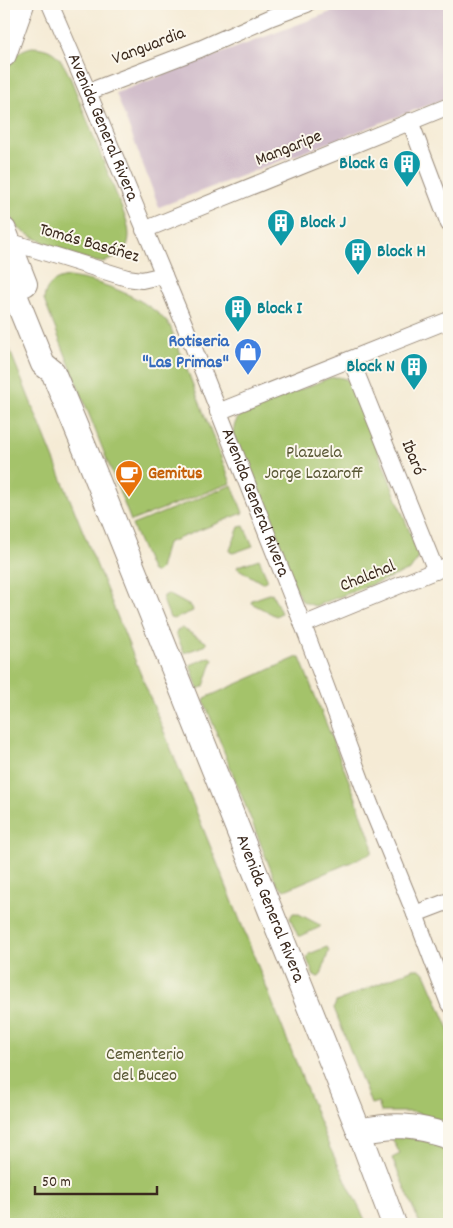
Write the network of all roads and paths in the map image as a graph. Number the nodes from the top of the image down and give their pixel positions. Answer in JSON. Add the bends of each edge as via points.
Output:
{"nodes":[{"id":1,"x":8,"y":4,"type":"edge"},
{"id":2,"x":22,"y":4,"type":"edge"},
{"id":3,"x":50,"y":4,"type":"edge"},
{"id":4,"x":307,"y":4,"type":"edge"},
{"id":5,"x":269,"y":10,"type":"edge"},
{"id":6,"x":4,"y":14,"type":"edge"},
{"id":7,"x":4,"y":54,"type":"edge"},
{"id":8,"x":88,"y":92,"type":"junction"},
{"id":9,"x":449,"y":106,"type":"edge"},
{"id":10,"x":410,"y":121,"type":"junction"},
{"id":11,"x":449,"y":224,"type":"edge"},
{"id":12,"x":144,"y":230,"type":"junction"},
{"id":13,"x":5,"y":238,"type":"edge"},
{"id":14,"x":4,"y":268,"type":"edge"},
{"id":15,"x":164,"y":275,"type":"junction"},
{"id":16,"x":449,"y":320,"type":"edge"},
{"id":17,"x":351,"y":360,"type":"junction"},
{"id":18,"x":53,"y":372,"type":"junction"},
{"id":19,"x":218,"y":412,"type":"junction"},
{"id":20,"x":442,"y":568,"type":"edge"},
{"id":21,"x":303,"y":625,"type":"junction"},
{"id":22,"x":449,"y":901,"type":"edge"},
{"id":23,"x":415,"y":914,"type":"junction"},
{"id":24,"x":449,"y":1004,"type":"edge"},
{"id":25,"x":359,"y":1131,"type":"junction"},
{"id":26,"x":449,"y":1136,"type":"edge"},
{"id":27,"x":394,"y":1224,"type":"edge"}],
"edges":[{"from":1,"to":6,"type":"main road"},
{"from":2,"to":7,"type":"main road"},
{"from":3,"to":8,"type":"street","name":"Avenida General Rivera"},
{"from":4,"to":5,"type":"street","name":"Vanguardia"},
{"from":5,"to":8,"type":"street","name":"Vanguardia","via":[[200,49]]},
{"from":8,"to":12,"type":"street","name":"Avenida General Rivera"},
{"from":9,"to":10,"type":"street","name":"Mangaripe"},
{"from":10,"to":11,"type":"street"},
{"from":10,"to":12,"type":"street","name":"Mangaripe"},
{"from":12,"to":15,"type":"street","name":"Avenida General Rivera"},
{"from":13,"to":15,"type":"street","name":"Tomás Basáñez","via":[[127,278],[142,280]]},
{"from":13,"to":18,"type":"main road","name":"Avenida General Rivera","via":[[55,357]]},
{"from":14,"to":18,"type":"main road","name":"Avenida General Rivera","via":[[43,364]]},
{"from":15,"to":19,"type":"street","name":"Avenida General Rivera"},
{"from":16,"to":17,"type":"street"},
{"from":17,"to":19,"type":"street"},
{"from":17,"to":20,"type":"street","name":"Ibaró"},
{"from":18,"to":25,"type":"main road","name":"Avenida General Rivera"},
{"from":19,"to":21,"type":"street","name":"Avenida General Rivera"},
{"from":20,"to":21,"type":"street","name":"Chalchal"},
{"from":21,"to":23,"type":"street","name":"Avenida General Rivera"},
{"from":22,"to":23,"type":"street"},
{"from":23,"to":24,"type":"street","name":"Avenida General Rivera"},
{"from":25,"to":26,"type":"main road","via":[[406,1125]]},
{"from":25,"to":27,"type":"main road","name":"Avenida General Rivera"}]}
